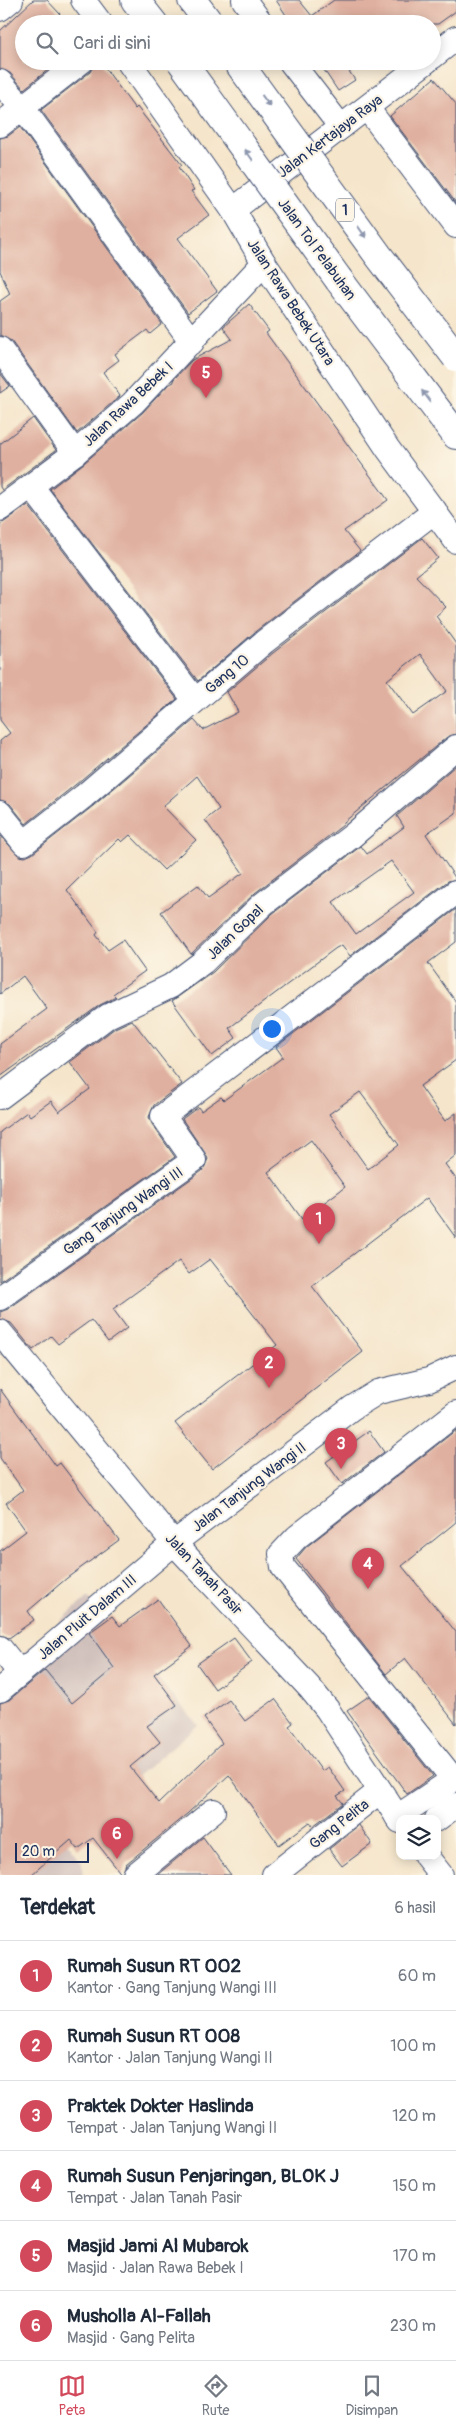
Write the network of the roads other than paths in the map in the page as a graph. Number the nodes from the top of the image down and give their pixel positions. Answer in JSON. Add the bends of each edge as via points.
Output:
{"nodes":[{"id":1,"x":11,"y":0,"type":"edge"},
{"id":2,"x":83,"y":0,"type":"edge"},
{"id":3,"x":135,"y":0,"type":"edge"},
{"id":4,"x":192,"y":0,"type":"edge"},
{"id":5,"x":244,"y":0,"type":"edge"},
{"id":6,"x":0,"y":9,"type":"edge"},
{"id":7,"x":94,"y":15,"type":"edge"},
{"id":8,"x":147,"y":15,"type":"edge"},
{"id":9,"x":203,"y":15,"type":"edge"},
{"id":10,"x":255,"y":15,"type":"edge"},
{"id":11,"x":456,"y":38,"type":"edge"},
{"id":12,"x":441,"y":50,"type":"edge"},
{"id":13,"x":70,"y":70,"type":"edge"},
{"id":14,"x":134,"y":70,"type":"edge"},
{"id":15,"x":187,"y":70,"type":"edge"},
{"id":16,"x":244,"y":70,"type":"edge"},
{"id":17,"x":297,"y":70,"type":"edge"},
{"id":18,"x":416,"y":70,"type":"edge"},
{"id":19,"x":0,"y":82,"type":"edge"},
{"id":20,"x":22,"y":107,"type":"junction"},
{"id":21,"x":367,"y":108,"type":"junction"},
{"id":22,"x":0,"y":125,"type":"edge"},
{"id":23,"x":341,"y":127,"type":"junction"},
{"id":24,"x":233,"y":210,"type":"junction"},
{"id":25,"x":456,"y":226,"type":"edge"},
{"id":26,"x":264,"y":263,"type":"junction"},
{"id":27,"x":192,"y":342,"type":"junction"},
{"id":28,"x":0,"y":349,"type":"edge"},
{"id":29,"x":456,"y":357,"type":"edge"},
{"id":30,"x":456,"y":435,"type":"edge"},
{"id":31,"x":75,"y":453,"type":"junction"},
{"id":32,"x":32,"y":486,"type":"junction"},
{"id":33,"x":0,"y":509,"type":"edge"},
{"id":34,"x":434,"y":511,"type":"junction"},
{"id":35,"x":456,"y":541,"type":"edge"},
{"id":36,"x":195,"y":700,"type":"junction"},
{"id":37,"x":456,"y":746,"type":"edge"},
{"id":38,"x":0,"y":813,"type":"edge"},
{"id":39,"x":456,"y":892,"type":"edge"},
{"id":40,"x":0,"y":1097,"type":"edge"},
{"id":41,"x":0,"y":1298,"type":"edge"},
{"id":42,"x":0,"y":1332,"type":"edge"},
{"id":43,"x":456,"y":1367,"type":"edge"},
{"id":44,"x":456,"y":1413,"type":"edge"},
{"id":45,"x":174,"y":1543,"type":"junction"},
{"id":46,"x":0,"y":1648,"type":"edge"},
{"id":47,"x":20,"y":1674,"type":"junction"},
{"id":48,"x":0,"y":1690,"type":"edge"},
{"id":49,"x":452,"y":1781,"type":"edge"},
{"id":50,"x":380,"y":1791,"type":"junction"},
{"id":51,"x":456,"y":1805,"type":"edge"},
{"id":52,"x":213,"y":1811,"type":"dead end"},
{"id":53,"x":396,"y":1815,"type":"edge"},
{"id":54,"x":405,"y":1815,"type":"edge"},
{"id":55,"x":441,"y":1816,"type":"edge"},
{"id":56,"x":429,"y":1860,"type":"edge"},
{"id":57,"x":135,"y":1875,"type":"edge"},
{"id":58,"x":274,"y":1875,"type":"edge"},
{"id":59,"x":441,"y":1875,"type":"edge"}],
"edges":[{"from":1,"to":6,"type":"street"},
{"from":2,"to":7,"type":"street"},
{"from":3,"to":8,"type":"highway"},
{"from":4,"to":9,"type":"highway"},
{"from":5,"to":10,"type":"street"},
{"from":11,"to":12,"type":"street"},
{"from":13,"to":20,"type":"street"},
{"from":14,"to":24,"type":"street","name":"Jalan Rawa Bebek Utara"},
{"from":30,"to":15,"type":"highway","name":"Jalan Tol Pelabuhan","one_way":true,"bridge":true},
{"from":16,"to":29,"type":"highway","number":"1","one_way":true,"bridge":true},
{"from":17,"to":23,"type":"street"},
{"from":18,"to":21,"type":"street","name":"Jalan Kertajaya Raya"},
{"from":19,"to":20,"type":"street"},
{"from":20,"to":22,"type":"street"},
{"from":20,"to":27,"type":"street"},
{"from":21,"to":23,"type":"street","name":"Jalan Kertajaya Raya"},
{"from":21,"to":25,"type":"street"},
{"from":23,"to":24,"type":"street","name":"Jalan Kertajaya Raya"},
{"from":24,"to":26,"type":"street","name":"Jalan Rawa Bebek Utara"},
{"from":26,"to":27,"type":"street","name":"Jalan Rawa Bebek I"},
{"from":26,"to":34,"type":"street","name":"Jalan Rawa Bebek Utara","via":[[388,449]]},
{"from":27,"to":31,"type":"street","name":"Jalan Rawa Bebek I","via":[[132,403]]},
{"from":28,"to":31,"type":"street"},
{"from":31,"to":32,"type":"street","name":"Jalan Rawa Bebek I"},
{"from":32,"to":33,"type":"street","name":"Jalan Rawa Bebek I"},
{"from":32,"to":36,"type":"street"},
{"from":34,"to":35,"type":"street","name":"Jalan Rawa Bebek Utara"},
{"from":34,"to":36,"type":"street","name":"Gang 10","via":[[264,642]]},
{"from":36,"to":38,"type":"street","name":"Gang 10","via":[[24,843]]},
{"from":37,"to":40,"type":"street","name":"Jalan Gopal","via":[[352,836],[263,904],[203,962],[171,986],[108,1016]]},
{"from":39,"to":41,"type":"street","name":"Gang Tanjung Wangi III","via":[[163,1116],[194,1160]]},
{"from":42,"to":45,"type":"street","name":"Jalan Tanah Pasir"},
{"from":43,"to":45,"type":"street","name":"Jalan Tanjung Wangi II","via":[[429,1380],[378,1392],[352,1408]]},
{"from":44,"to":49,"type":"street","via":[[297,1536],[281,1554],[283,1566]]},
{"from":45,"to":47,"type":"street","name":"Jalan Pluit Dalam III"},
{"from":45,"to":50,"type":"street","name":"Jalan Tanah Pasir","via":[[309,1687]]},
{"from":46,"to":47,"type":"street"},
{"from":47,"to":48,"type":"street","name":"Jalan Pluit Dalam III"},
{"from":49,"to":54,"type":"street"},
{"from":50,"to":53,"type":"street","name":"Jalan Tanah Pasir"},
{"from":50,"to":58,"type":"street","name":"Gang Pelita"},
{"from":51,"to":55,"type":"street"},
{"from":52,"to":57,"type":"street"},
{"from":56,"to":59,"type":"street"}]}
